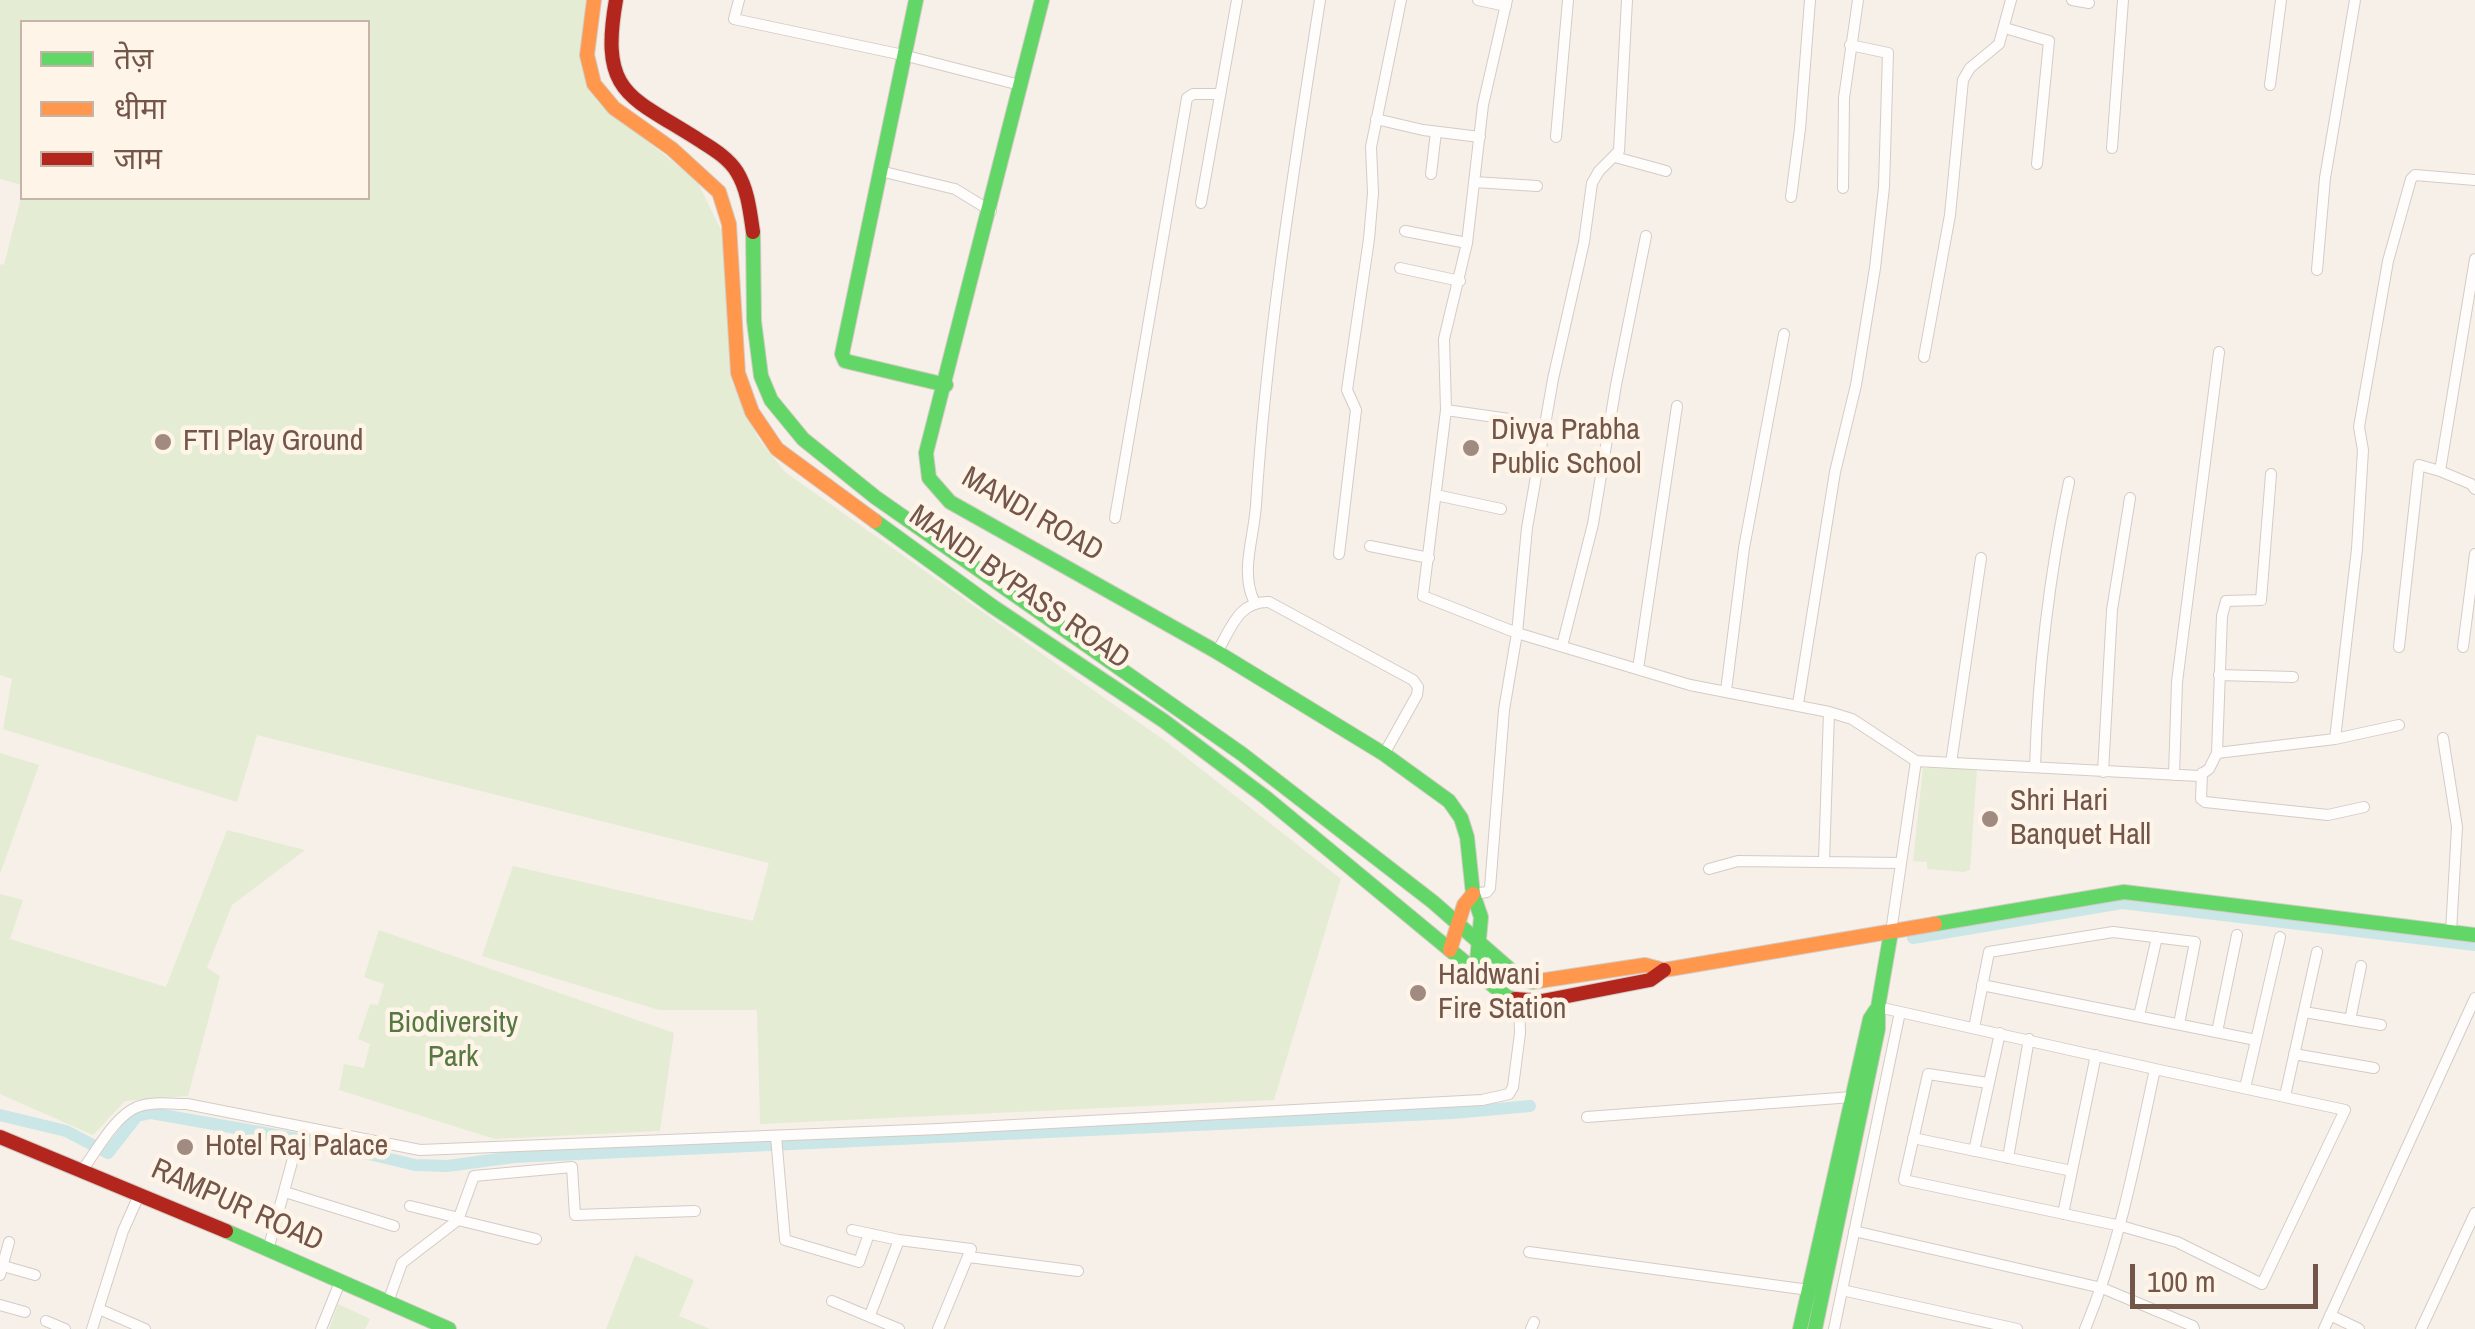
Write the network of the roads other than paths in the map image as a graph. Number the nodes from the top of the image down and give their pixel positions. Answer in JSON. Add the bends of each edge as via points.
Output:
{"nodes":[{"id":1,"x":594,"y":0,"type":"edge"},
{"id":2,"x":616,"y":0,"type":"edge"},
{"id":3,"x":739,"y":0,"type":"edge"},
{"id":4,"x":916,"y":0,"type":"edge"},
{"id":5,"x":1042,"y":0,"type":"edge"},
{"id":6,"x":1236,"y":0,"type":"edge"},
{"id":7,"x":1320,"y":0,"type":"edge"},
{"id":8,"x":1402,"y":0,"type":"edge"},
{"id":9,"x":1478,"y":0,"type":"edge"},
{"id":10,"x":1568,"y":0,"type":"edge"},
{"id":11,"x":1627,"y":0,"type":"edge"},
{"id":12,"x":1810,"y":0,"type":"edge"},
{"id":13,"x":1858,"y":0,"type":"edge"},
{"id":14,"x":2012,"y":0,"type":"edge"},
{"id":15,"x":2072,"y":0,"type":"edge"},
{"id":16,"x":2123,"y":0,"type":"edge"},
{"id":17,"x":2282,"y":0,"type":"edge"},
{"id":18,"x":2355,"y":0,"type":"edge"},
{"id":19,"x":1507,"y":3,"type":"edge"},
{"id":20,"x":2090,"y":3,"type":"dead end"},
{"id":21,"x":2006,"y":28,"type":"junction"},
{"id":22,"x":1850,"y":45,"type":"junction"},
{"id":23,"x":903,"y":56,"type":"junction"},
{"id":24,"x":2270,"y":84,"type":"dead end"},
{"id":25,"x":1020,"y":85,"type":"junction"},
{"id":26,"x":1220,"y":94,"type":"junction"},
{"id":27,"x":1376,"y":119,"type":"junction"},
{"id":28,"x":1436,"y":132,"type":"junction"},
{"id":29,"x":1480,"y":137,"type":"junction"},
{"id":30,"x":1556,"y":137,"type":"dead end"},
{"id":31,"x":2112,"y":148,"type":"dead end"},
{"id":32,"x":1615,"y":157,"type":"junction"},
{"id":33,"x":2037,"y":164,"type":"dead end"},
{"id":34,"x":880,"y":171,"type":"junction"},
{"id":35,"x":1666,"y":171,"type":"dead end"},
{"id":36,"x":1431,"y":174,"type":"dead end"},
{"id":37,"x":2475,"y":180,"type":"edge"},
{"id":38,"x":1474,"y":182,"type":"junction"},
{"id":39,"x":1538,"y":186,"type":"dead end"},
{"id":40,"x":1843,"y":188,"type":"dead end"},
{"id":41,"x":1791,"y":197,"type":"dead end"},
{"id":42,"x":1201,"y":203,"type":"dead end"},
{"id":43,"x":990,"y":212,"type":"junction"},
{"id":44,"x":1406,"y":231,"type":"dead end"},
{"id":45,"x":1646,"y":236,"type":"dead end"},
{"id":46,"x":1467,"y":243,"type":"junction"},
{"id":47,"x":2475,"y":259,"type":"edge"},
{"id":48,"x":1400,"y":268,"type":"dead end"},
{"id":49,"x":2317,"y":270,"type":"dead end"},
{"id":50,"x":1460,"y":281,"type":"junction"},
{"id":51,"x":1784,"y":334,"type":"dead end"},
{"id":52,"x":2220,"y":352,"type":"dead end"},
{"id":53,"x":1924,"y":358,"type":"dead end"},
{"id":54,"x":946,"y":385,"type":"junction"},
{"id":55,"x":1678,"y":406,"type":"dead end"},
{"id":56,"x":1446,"y":410,"type":"junction"},
{"id":57,"x":1508,"y":419,"type":"dead end"},
{"id":58,"x":2440,"y":472,"type":"junction"},
{"id":59,"x":2271,"y":474,"type":"dead end"},
{"id":60,"x":2069,"y":482,"type":"dead end"},
{"id":61,"x":2475,"y":490,"type":"edge"},
{"id":62,"x":1436,"y":495,"type":"junction"},
{"id":63,"x":2130,"y":498,"type":"dead end"},
{"id":64,"x":1501,"y":509,"type":"dead end"},
{"id":65,"x":1115,"y":518,"type":"dead end"},
{"id":66,"x":1370,"y":546,"type":"dead end"},
{"id":67,"x":1339,"y":554,"type":"dead end"},
{"id":68,"x":2475,"y":554,"type":"edge"},
{"id":69,"x":1429,"y":558,"type":"junction"},
{"id":70,"x":1981,"y":558,"type":"dead end"},
{"id":71,"x":1254,"y":602,"type":"junction"},
{"id":72,"x":1517,"y":633,"type":"junction"},
{"id":73,"x":1562,"y":646,"type":"junction"},
{"id":74,"x":2399,"y":647,"type":"dead end"},
{"id":75,"x":2463,"y":647,"type":"dead end"},
{"id":76,"x":1217,"y":652,"type":"junction"},
{"id":77,"x":1638,"y":670,"type":"junction"},
{"id":78,"x":2219,"y":676,"type":"junction"},
{"id":79,"x":2293,"y":677,"type":"dead end"},
{"id":80,"x":1726,"y":691,"type":"junction"},
{"id":81,"x":1798,"y":704,"type":"junction"},
{"id":82,"x":1829,"y":712,"type":"junction"},
{"id":83,"x":2398,"y":725,"type":"dead end"},
{"id":84,"x":2442,"y":738,"type":"dead end"},
{"id":85,"x":2335,"y":739,"type":"junction"},
{"id":86,"x":2217,"y":753,"type":"junction"},
{"id":87,"x":1384,"y":754,"type":"junction"},
{"id":88,"x":1916,"y":761,"type":"junction"},
{"id":89,"x":1951,"y":762,"type":"junction"},
{"id":90,"x":2035,"y":767,"type":"junction"},
{"id":91,"x":2103,"y":772,"type":"junction"},
{"id":92,"x":2202,"y":773,"type":"junction"},
{"id":93,"x":2174,"y":775,"type":"junction"},
{"id":94,"x":2364,"y":808,"type":"dead end"},
{"id":95,"x":1824,"y":861,"type":"junction"},
{"id":96,"x":1901,"y":863,"type":"junction"},
{"id":97,"x":1709,"y":869,"type":"dead end"},
{"id":98,"x":1473,"y":894,"type":"junction"},
{"id":99,"x":1458,"y":922,"type":"junction"},
{"id":100,"x":1891,"y":932,"type":"junction"},
{"id":101,"x":2450,"y":932,"type":"junction"},
{"id":102,"x":2237,"y":935,"type":"dead end"},
{"id":103,"x":2475,"y":935,"type":"edge"},
{"id":104,"x":2157,"y":937,"type":"junction"},
{"id":105,"x":2280,"y":938,"type":"dead end"},
{"id":106,"x":1480,"y":941,"type":"junction"},
{"id":107,"x":1450,"y":950,"type":"junction"},
{"id":108,"x":2317,"y":952,"type":"dead end"},
{"id":109,"x":2361,"y":966,"type":"dead end"},
{"id":110,"x":1664,"y":970,"type":"junction"},
{"id":111,"x":1476,"y":972,"type":"junction"},
{"id":112,"x":1982,"y":984,"type":"junction"},
{"id":113,"x":2475,"y":998,"type":"edge"},
{"id":114,"x":1519,"y":1001,"type":"junction"},
{"id":115,"x":1878,"y":1007,"type":"junction"},
{"id":116,"x":1900,"y":1012,"type":"junction"},
{"id":117,"x":2304,"y":1012,"type":"junction"},
{"id":118,"x":2139,"y":1016,"type":"junction"},
{"id":119,"x":2471,"y":1016,"type":"edge"},
{"id":120,"x":2350,"y":1020,"type":"junction"},
{"id":121,"x":2179,"y":1024,"type":"junction"},
{"id":122,"x":2381,"y":1025,"type":"dead end"},
{"id":123,"x":1974,"y":1028,"type":"junction"},
{"id":124,"x":2217,"y":1032,"type":"junction"},
{"id":125,"x":2000,"y":1033,"type":"junction"},
{"id":126,"x":2029,"y":1039,"type":"junction"},
{"id":127,"x":2256,"y":1040,"type":"junction"},
{"id":128,"x":2096,"y":1054,"type":"junction"},
{"id":129,"x":2294,"y":1054,"type":"junction"},
{"id":130,"x":2374,"y":1068,"type":"dead end"},
{"id":131,"x":2155,"y":1069,"type":"junction"},
{"id":132,"x":1988,"y":1083,"type":"junction"},
{"id":133,"x":2245,"y":1088,"type":"junction"},
{"id":134,"x":2284,"y":1096,"type":"junction"},
{"id":135,"x":1852,"y":1097,"type":"junction"},
{"id":136,"x":1587,"y":1118,"type":"dead end"},
{"id":137,"x":0,"y":1138,"type":"edge"},
{"id":138,"x":1913,"y":1138,"type":"junction"},
{"id":139,"x":777,"y":1142,"type":"junction"},
{"id":140,"x":295,"y":1150,"type":"dead end"},
{"id":141,"x":1974,"y":1151,"type":"junction"},
{"id":142,"x":2008,"y":1158,"type":"junction"},
{"id":143,"x":83,"y":1168,"type":"junction"},
{"id":144,"x":2072,"y":1171,"type":"junction"},
{"id":145,"x":140,"y":1192,"type":"junction"},
{"id":146,"x":285,"y":1192,"type":"junction"},
{"id":147,"x":410,"y":1206,"type":"dead end"},
{"id":148,"x":695,"y":1210,"type":"dead end"},
{"id":149,"x":2475,"y":1212,"type":"edge"},
{"id":150,"x":2063,"y":1214,"type":"junction"},
{"id":151,"x":458,"y":1219,"type":"junction"},
{"id":152,"x":394,"y":1226,"type":"dead end"},
{"id":153,"x":2121,"y":1226,"type":"junction"},
{"id":154,"x":852,"y":1230,"type":"dead end"},
{"id":155,"x":1854,"y":1232,"type":"junction"},
{"id":156,"x":869,"y":1234,"type":"junction"},
{"id":157,"x":536,"y":1239,"type":"dead end"},
{"id":158,"x":898,"y":1240,"type":"junction"},
{"id":159,"x":9,"y":1242,"type":"dead end"},
{"id":160,"x":268,"y":1250,"type":"junction"},
{"id":161,"x":1529,"y":1252,"type":"dead end"},
{"id":162,"x":968,"y":1257,"type":"junction"},
{"id":163,"x":1,"y":1269,"type":"edge"},
{"id":164,"x":1078,"y":1271,"type":"dead end"},
{"id":165,"x":35,"y":1275,"type":"dead end"},
{"id":166,"x":340,"y":1282,"type":"junction"},
{"id":167,"x":2102,"y":1288,"type":"junction"},
{"id":168,"x":1810,"y":1290,"type":"junction"},
{"id":169,"x":1842,"y":1290,"type":"junction"},
{"id":170,"x":832,"y":1300,"type":"dead end"},
{"id":171,"x":388,"y":1302,"type":"junction"},
{"id":172,"x":0,"y":1305,"type":"edge"},
{"id":173,"x":99,"y":1309,"type":"junction"},
{"id":174,"x":25,"y":1312,"type":"dead end"},
{"id":175,"x":413,"y":1313,"type":"junction"},
{"id":176,"x":870,"y":1315,"type":"junction"},
{"id":177,"x":2330,"y":1315,"type":"junction"},
{"id":178,"x":46,"y":1321,"type":"dead end"},
{"id":179,"x":2196,"y":1328,"type":"edge"},
{"id":180,"x":65,"y":1329,"type":"edge"},
{"id":181,"x":92,"y":1329,"type":"edge"},
{"id":182,"x":145,"y":1329,"type":"edge"},
{"id":183,"x":321,"y":1329,"type":"edge"},
{"id":184,"x":407,"y":1329,"type":"edge"},
{"id":185,"x":449,"y":1329,"type":"edge"},
{"id":186,"x":899,"y":1329,"type":"edge"},
{"id":187,"x":938,"y":1329,"type":"edge"},
{"id":188,"x":1800,"y":1329,"type":"edge"},
{"id":189,"x":1815,"y":1329,"type":"edge"},
{"id":190,"x":1834,"y":1329,"type":"edge"},
{"id":191,"x":2017,"y":1329,"type":"edge"},
{"id":192,"x":2085,"y":1329,"type":"edge"},
{"id":193,"x":2324,"y":1329,"type":"edge"},
{"id":194,"x":2359,"y":1329,"type":"edge"},
{"id":195,"x":2421,"y":1329,"type":"edge"}],
"edges":[{"from":1,"to":107,"type":"main road","name":"MANDI BYPASS ROAD","via":[[587,55],[594,84],[614,108],[719,192],[729,224],[738,373],[752,412],[777,449],[1178,732]]},
{"from":2,"to":99,"type":"main road","name":"MANDI BYPASS ROAD","via":[[607,35],[619,86],[725,158],[740,176],[753,222],[758,362],[790,428],[1279,781]]},
{"from":3,"to":23,"type":"street","via":[[734,19]]},
{"from":4,"to":23,"type":"main road"},
{"from":5,"to":25,"type":"main road","name":"MANDI ROAD"},
{"from":6,"to":26,"type":"street"},
{"from":7,"to":71,"type":"street","via":[[1279,265],[1245,575]]},
{"from":8,"to":27,"type":"street"},
{"from":9,"to":19,"type":"street"},
{"from":10,"to":30,"type":"street"},
{"from":11,"to":32,"type":"street"},
{"from":12,"to":41,"type":"street"},
{"from":13,"to":22,"type":"street"},
{"from":14,"to":21,"type":"street"},
{"from":15,"to":20,"type":"street"},
{"from":16,"to":31,"type":"street"},
{"from":17,"to":24,"type":"street"},
{"from":18,"to":49,"type":"street","via":[[2324,178]]},
{"from":19,"to":29,"type":"street"},
{"from":21,"to":33,"type":"street","via":[[2050,41]]},
{"from":21,"to":53,"type":"street","via":[[1994,51],[1963,80],[1950,215]]},
{"from":22,"to":40,"type":"street"},
{"from":22,"to":81,"type":"street","via":[[1888,54],[1884,187]]},
{"from":23,"to":25,"type":"street"},
{"from":23,"to":34,"type":"main road"},
{"from":25,"to":43,"type":"main road","name":"MANDI ROAD"},
{"from":26,"to":42,"type":"street"},
{"from":26,"to":65,"type":"street","via":[[1187,98]]},
{"from":27,"to":28,"type":"street"},
{"from":27,"to":67,"type":"street","via":[[1369,238],[1346,390],[1356,410]]},
{"from":28,"to":29,"type":"street"},
{"from":28,"to":36,"type":"street"},
{"from":29,"to":38,"type":"street"},
{"from":32,"to":35,"type":"street"},
{"from":32,"to":72,"type":"street","via":[[1592,183],[1527,528]]},
{"from":34,"to":43,"type":"street","via":[[955,189]]},
{"from":34,"to":54,"type":"main road","via":[[843,358]]},
{"from":37,"to":85,"type":"street","via":[[2415,175],[2388,261],[2358,427],[2363,450],[2357,548]]},
{"from":38,"to":39,"type":"street"},
{"from":38,"to":46,"type":"street"},
{"from":43,"to":54,"type":"main road","name":"MANDI ROAD"},
{"from":44,"to":46,"type":"street"},
{"from":45,"to":73,"type":"street","via":[[1593,524]]},
{"from":46,"to":50,"type":"street"},
{"from":47,"to":58,"type":"street"},
{"from":48,"to":50,"type":"street"},
{"from":50,"to":56,"type":"street","via":[[1444,339]]},
{"from":51,"to":80,"type":"street","via":[[1744,548]]},
{"from":52,"to":93,"type":"street","via":[[2177,682]]},
{"from":54,"to":76,"type":"main road","name":"MANDI ROAD","via":[[926,454],[938,492]]},
{"from":55,"to":77,"type":"street"},
{"from":56,"to":57,"type":"street"},
{"from":56,"to":62,"type":"street"},
{"from":58,"to":61,"type":"street"},
{"from":58,"to":74,"type":"street","via":[[2420,465]]},
{"from":59,"to":78,"type":"street","via":[[2261,600],[2226,600]]},
{"from":60,"to":90,"type":"street","via":[[2052,561]]},
{"from":62,"to":64,"type":"street"},
{"from":62,"to":69,"type":"street"},
{"from":63,"to":91,"type":"street","via":[[2112,610]]},
{"from":66,"to":69,"type":"street"},
{"from":68,"to":75,"type":"street"},
{"from":69,"to":72,"type":"street","via":[[1423,596]]},
{"from":70,"to":89,"type":"street"},
{"from":71,"to":76,"type":"street","via":[[1243,608]]},
{"from":71,"to":87,"type":"street","via":[[1269,602],[1413,680],[1418,695]]},
{"from":72,"to":73,"type":"street"},
{"from":72,"to":98,"type":"street","via":[[1490,888]]},
{"from":73,"to":77,"type":"street"},
{"from":76,"to":87,"type":"main road","name":"MANDI ROAD"},
{"from":77,"to":80,"type":"street"},
{"from":78,"to":79,"type":"street"},
{"from":78,"to":86,"type":"street"},
{"from":80,"to":81,"type":"street"},
{"from":81,"to":82,"type":"street"},
{"from":82,"to":88,"type":"street","via":[[1852,719]]},
{"from":82,"to":95,"type":"street"},
{"from":83,"to":85,"type":"street"},
{"from":84,"to":101,"type":"street","via":[[2457,827]]},
{"from":85,"to":86,"type":"street"},
{"from":86,"to":92,"type":"street"},
{"from":87,"to":98,"type":"main road","name":"MANDI ROAD","via":[[1438,792],[1461,818]]},
{"from":88,"to":89,"type":"street"},
{"from":88,"to":96,"type":"street"},
{"from":89,"to":90,"type":"street"},
{"from":90,"to":91,"type":"street"},
{"from":91,"to":93,"type":"street"},
{"from":92,"to":93,"type":"street"},
{"from":92,"to":94,"type":"street","via":[[2205,802],[2328,815]]},
{"from":95,"to":96,"type":"street"},
{"from":95,"to":97,"type":"street","via":[[1738,861]]},
{"from":96,"to":100,"type":"street"},
{"from":98,"to":99,"type":"main road"},
{"from":98,"to":106,"type":"main road","name":"MANDI ROAD"},
{"from":99,"to":106,"type":"main road","name":"MANDI BYPASS ROAD"},
{"from":99,"to":107,"type":"main road"},
{"from":100,"to":101,"type":"main road","name":"MANDI BYPASS ROAD","via":[[2124,892]]},
{"from":100,"to":110,"type":"main road","name":"MANDI BYPASS ROAD"},
{"from":100,"to":115,"type":"main road"},
{"from":101,"to":103,"type":"main road","name":"MANDI BYPASS ROAD"},
{"from":102,"to":124,"type":"street"},
{"from":104,"to":112,"type":"street","via":[[2113,932],[1992,951]]},
{"from":104,"to":118,"type":"street"},
{"from":104,"to":121,"type":"street","via":[[2196,944]]},
{"from":105,"to":127,"type":"street"},
{"from":106,"to":110,"type":"main road","name":"MANDI BYPASS ROAD","via":[[1514,976],[1532,982],[1646,966]]},
{"from":106,"to":111,"type":"main road","name":"MANDI ROAD"},
{"from":107,"to":111,"type":"main road","name":"MANDI BYPASS ROAD"},
{"from":108,"to":117,"type":"street"},
{"from":109,"to":120,"type":"street"},
{"from":110,"to":114,"type":"main road","name":"MANDI BYPASS ROAD","via":[[1650,980]]},
{"from":111,"to":114,"type":"main road","name":"MANDI BYPASS ROAD"},
{"from":112,"to":118,"type":"street"},
{"from":112,"to":123,"type":"street"},
{"from":113,"to":119,"type":"street"},
{"from":114,"to":139,"type":"street","via":[[1516,1080],[1501,1097]]},
{"from":115,"to":116,"type":"street"},
{"from":115,"to":135,"type":"main road"},
{"from":115,"to":189,"type":"main road"},
{"from":116,"to":123,"type":"street"},
{"from":116,"to":155,"type":"street"},
{"from":117,"to":120,"type":"street"},
{"from":117,"to":129,"type":"street"},
{"from":118,"to":121,"type":"street"},
{"from":119,"to":177,"type":"street"},
{"from":120,"to":122,"type":"street"},
{"from":121,"to":124,"type":"street"},
{"from":123,"to":125,"type":"street"},
{"from":124,"to":127,"type":"street"},
{"from":125,"to":126,"type":"street"},
{"from":125,"to":132,"type":"street"},
{"from":126,"to":128,"type":"street"},
{"from":126,"to":142,"type":"street"},
{"from":127,"to":133,"type":"street"},
{"from":128,"to":131,"type":"street"},
{"from":128,"to":144,"type":"street"},
{"from":129,"to":130,"type":"street"},
{"from":129,"to":134,"type":"street"},
{"from":131,"to":133,"type":"street"},
{"from":131,"to":153,"type":"street"},
{"from":132,"to":138,"type":"street","via":[[1928,1074]]},
{"from":132,"to":141,"type":"street"},
{"from":133,"to":134,"type":"street"},
{"from":134,"to":153,"type":"street","via":[[2345,1110],[2262,1284],[2177,1242]]},
{"from":135,"to":136,"type":"street"},
{"from":135,"to":168,"type":"main road"},
{"from":137,"to":143,"type":"main road","name":"RAMPUR ROAD"},
{"from":138,"to":141,"type":"street"},
{"from":138,"to":150,"type":"street","via":[[1905,1181]]},
{"from":139,"to":143,"type":"street","via":[[420,1150],[161,1104],[138,1107],[117,1123]]},
{"from":139,"to":156,"type":"street","via":[[785,1240],[859,1262]]},
{"from":140,"to":146,"type":"street"},
{"from":141,"to":142,"type":"street"},
{"from":142,"to":144,"type":"street"},
{"from":143,"to":145,"type":"main road","name":"RAMPUR ROAD"},
{"from":144,"to":150,"type":"street"},
{"from":145,"to":160,"type":"main road","name":"RAMPUR ROAD"},
{"from":145,"to":173,"type":"street"},
{"from":146,"to":152,"type":"street"},
{"from":146,"to":160,"type":"street"},
{"from":147,"to":151,"type":"street"},
{"from":148,"to":151,"type":"street","via":[[575,1215],[572,1167],[474,1176]]},
{"from":149,"to":195,"type":"street"},
{"from":150,"to":153,"type":"street"},
{"from":151,"to":157,"type":"street"},
{"from":151,"to":171,"type":"street","via":[[402,1263]]},
{"from":153,"to":167,"type":"street"},
{"from":154,"to":156,"type":"street"},
{"from":155,"to":167,"type":"street"},
{"from":155,"to":169,"type":"street"},
{"from":156,"to":158,"type":"street"},
{"from":158,"to":162,"type":"street","via":[[971,1249]]},
{"from":158,"to":176,"type":"street"},
{"from":159,"to":163,"type":"street"},
{"from":160,"to":166,"type":"main road","name":"RAMPUR ROAD"},
{"from":161,"to":168,"type":"street"},
{"from":162,"to":164,"type":"street"},
{"from":162,"to":187,"type":"street"},
{"from":163,"to":165,"type":"street"},
{"from":166,"to":171,"type":"main road","name":"RAMPUR ROAD"},
{"from":166,"to":183,"type":"street"},
{"from":167,"to":179,"type":"street"},
{"from":167,"to":192,"type":"street"},
{"from":168,"to":188,"type":"main road"},
{"from":169,"to":190,"type":"street"},
{"from":169,"to":191,"type":"street"},
{"from":170,"to":176,"type":"street"},
{"from":171,"to":175,"type":"main road","name":"RAMPUR ROAD"},
{"from":172,"to":174,"type":"street"},
{"from":173,"to":181,"type":"street"},
{"from":173,"to":182,"type":"street"},
{"from":175,"to":184,"type":"street"},
{"from":175,"to":185,"type":"main road","name":"RAMPUR ROAD"},
{"from":176,"to":186,"type":"street"},
{"from":177,"to":193,"type":"street"},
{"from":177,"to":194,"type":"street"},
{"from":178,"to":180,"type":"street"}]}
